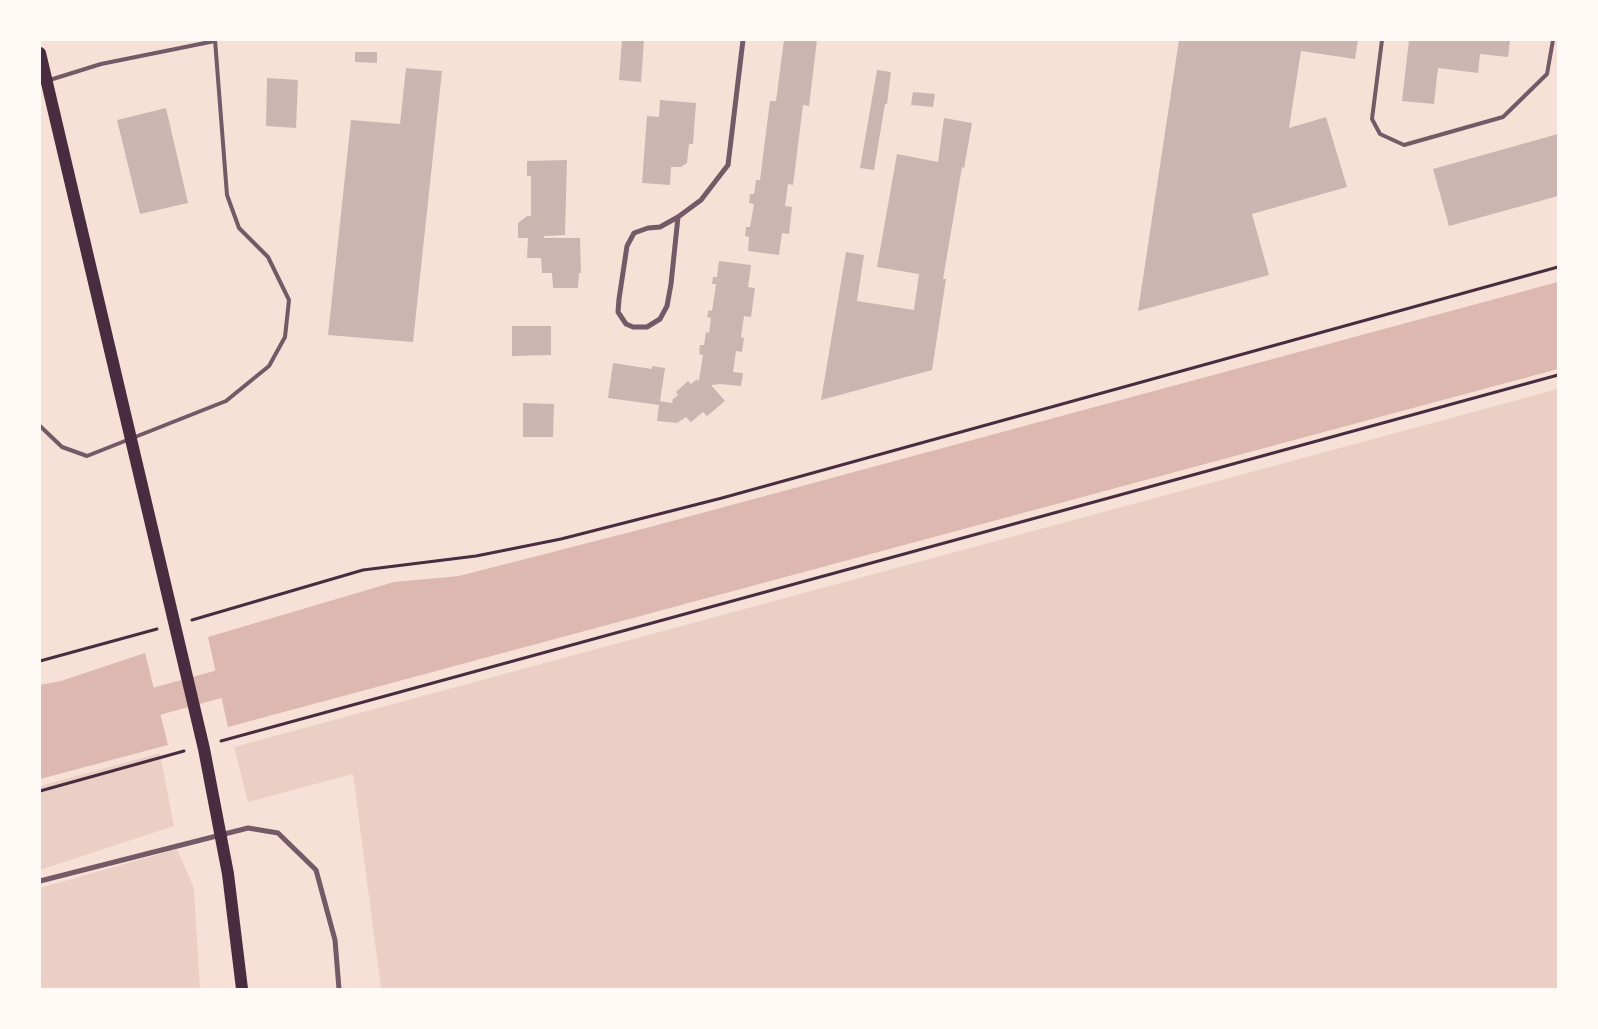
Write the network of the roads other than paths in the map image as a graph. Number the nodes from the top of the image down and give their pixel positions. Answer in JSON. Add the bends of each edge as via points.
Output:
{"nodes":[{"id":1,"x":215,"y":40,"type":"edge"},
{"id":2,"x":743,"y":40,"type":"edge"},
{"id":3,"x":1382,"y":40,"type":"edge"},
{"id":4,"x":1554,"y":40,"type":"edge"},
{"id":5,"x":40,"y":53,"type":"edge"},
{"id":6,"x":40,"y":83,"type":"edge"},
{"id":7,"x":678,"y":217,"type":"junction"},
{"id":8,"x":40,"y":426,"type":"edge"},
{"id":9,"x":40,"y":881,"type":"edge"},
{"id":10,"x":242,"y":989,"type":"edge"},
{"id":11,"x":338,"y":989,"type":"edge"}],
"edges":[{"from":1,"to":6,"type":"lane","via":[[101,64]]},
{"from":1,"to":8,"type":"lane","via":[[227,194],[240,228],[268,258],[289,300],[285,337],[269,366],[226,401],[87,456],[62,447]]},
{"from":2,"to":7,"type":"street","via":[[728,165],[701,200]]},
{"from":3,"to":4,"type":"lane","via":[[1372,119],[1380,134],[1404,145],[1503,117],[1547,74]]},
{"from":5,"to":10,"type":"main road","via":[[204,749],[228,874]]},
{"from":7,"to":7,"type":"street","via":[[667,306],[660,319],[647,326],[626,324],[618,312],[627,246],[634,233],[660,227]]},
{"from":9,"to":11,"type":"street","via":[[248,828],[278,832],[316,870],[334,940]]}]}
